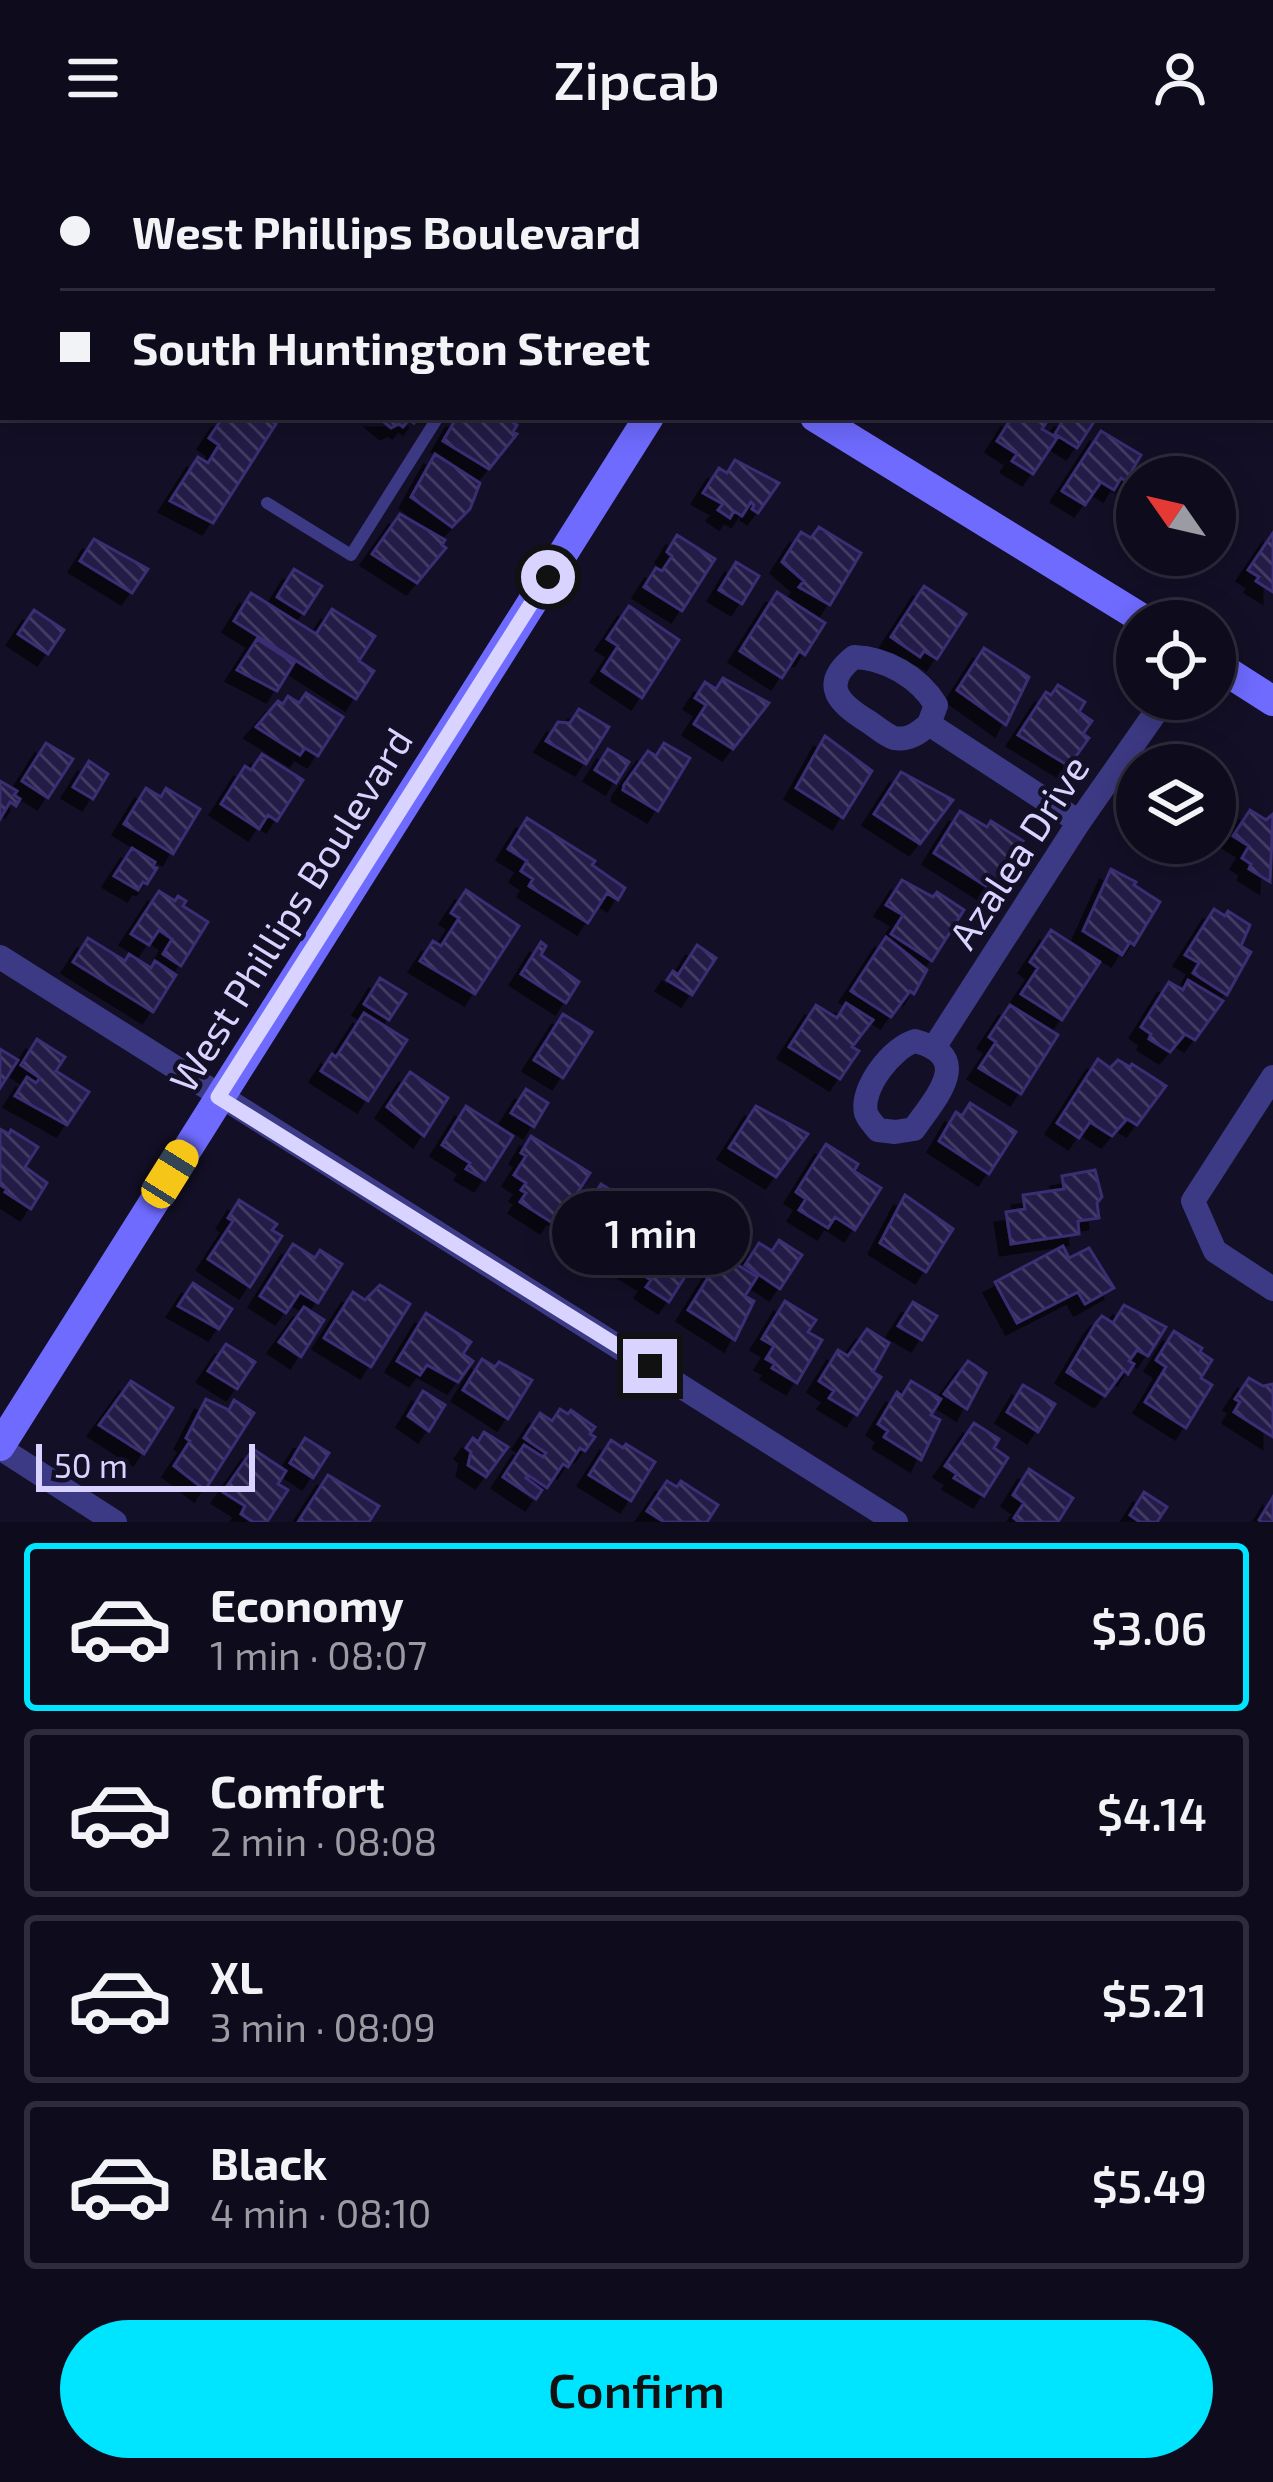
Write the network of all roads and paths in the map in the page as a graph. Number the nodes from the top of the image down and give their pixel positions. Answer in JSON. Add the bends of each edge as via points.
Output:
{"nodes":[{"id":1,"x":436,"y":420,"type":"edge"},
{"id":2,"x":647,"y":420,"type":"edge"},
{"id":3,"x":819,"y":420,"type":"edge"},
{"id":4,"x":267,"y":502,"type":"dead end"},
{"id":5,"x":1116,"y":603,"type":"edge"},
{"id":6,"x":1236,"y":677,"type":"edge"},
{"id":7,"x":1273,"y":701,"type":"edge"},
{"id":8,"x":1150,"y":720,"type":"edge"},
{"id":9,"x":929,"y":724,"type":"dead end"},
{"id":10,"x":1079,"y":822,"type":"junction"},
{"id":11,"x":0,"y":957,"type":"edge"},
{"id":12,"x":935,"y":1046,"type":"dead end"},
{"id":13,"x":1273,"y":1077,"type":"edge"},
{"id":14,"x":218,"y":1097,"type":"junction"},
{"id":15,"x":1273,"y":1288,"type":"edge"},
{"id":16,"x":0,"y":1447,"type":"edge"},
{"id":17,"x":115,"y":1522,"type":"edge"},
{"id":18,"x":896,"y":1522,"type":"edge"}],
"edges":[{"from":1,"to":4,"type":"lane","via":[[351,555]]},
{"from":2,"to":14,"type":"street","name":"West Phillips Boulevard"},
{"from":3,"to":5,"type":"street"},
{"from":6,"to":7,"type":"street"},
{"from":8,"to":10,"type":"street","name":"Azalea Drive"},
{"from":9,"to":10,"type":"street"},
{"from":10,"to":12,"type":"street","name":"Azalea Drive"},
{"from":11,"to":14,"type":"street"},
{"from":13,"to":15,"type":"street","via":[[1192,1202],[1215,1251]]},
{"from":14,"to":16,"type":"street","name":"West Phillips Boulevard"},
{"from":14,"to":18,"type":"street"},
{"from":16,"to":17,"type":"street"}]}
